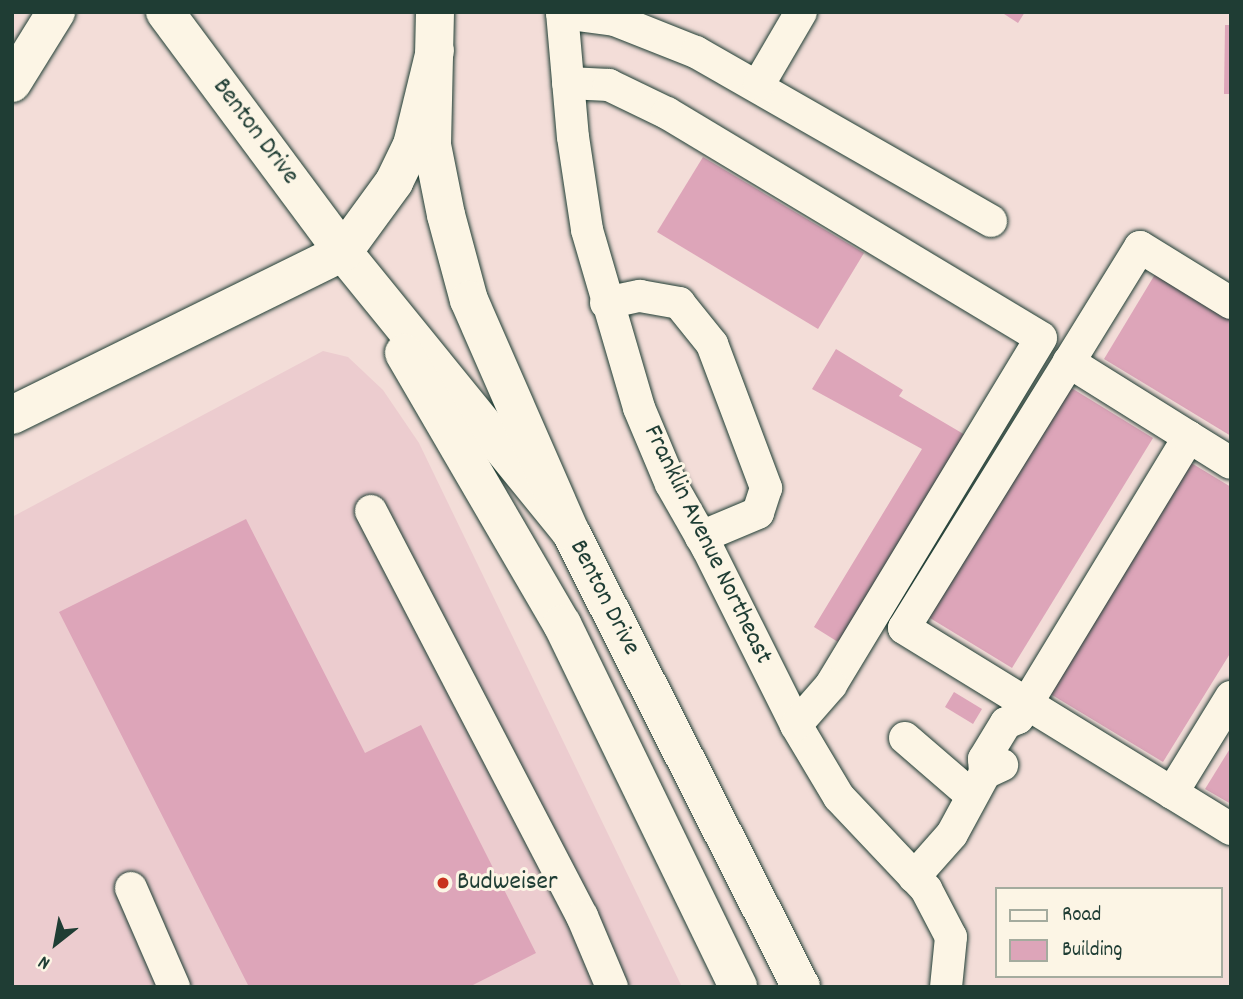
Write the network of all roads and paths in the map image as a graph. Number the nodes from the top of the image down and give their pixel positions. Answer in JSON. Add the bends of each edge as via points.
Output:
{"nodes":[{"id":1,"x":56,"y":12,"type":"edge"},
{"id":2,"x":435,"y":12,"type":"edge"},
{"id":3,"x":801,"y":12,"type":"edge"},
{"id":4,"x":562,"y":13,"type":"edge"},
{"id":5,"x":170,"y":18,"type":"edge"},
{"id":6,"x":435,"y":51,"type":"junction"},
{"id":7,"x":12,"y":83,"type":"edge"},
{"id":8,"x":568,"y":83,"type":"junction"},
{"id":9,"x":759,"y":84,"type":"junction"},
{"id":10,"x":991,"y":222,"type":"dead end"},
{"id":11,"x":343,"y":252,"type":"junction"},
{"id":12,"x":606,"y":303,"type":"junction"},
{"id":13,"x":1231,"y":303,"type":"edge"},
{"id":14,"x":1069,"y":362,"type":"junction"},
{"id":15,"x":12,"y":415,"type":"edge"},
{"id":16,"x":1189,"y":437,"type":"junction"},
{"id":17,"x":1231,"y":463,"type":"edge"},
{"id":18,"x":371,"y":511,"type":"dead end"},
{"id":19,"x":570,"y":530,"type":"junction"},
{"id":20,"x":702,"y":537,"type":"junction"},
{"id":21,"x":1231,"y":697,"type":"edge"},
{"id":22,"x":1022,"y":711,"type":"junction"},
{"id":23,"x":796,"y":725,"type":"junction"},
{"id":24,"x":905,"y":738,"type":"dead end"},
{"id":25,"x":978,"y":784,"type":"junction"},
{"id":26,"x":1172,"y":793,"type":"junction"},
{"id":27,"x":1231,"y":829,"type":"edge"},
{"id":28,"x":914,"y":877,"type":"junction"},
{"id":29,"x":131,"y":888,"type":"dead end"},
{"id":30,"x":954,"y":986,"type":"edge"},
{"id":31,"x":174,"y":987,"type":"edge"},
{"id":32,"x":612,"y":987,"type":"edge"},
{"id":33,"x":737,"y":987,"type":"edge"},
{"id":34,"x":801,"y":987,"type":"edge"}],
"edges":[{"from":1,"to":7,"type":"main road"},
{"from":2,"to":6,"type":"main road"},
{"from":3,"to":9,"type":"street"},
{"from":4,"to":8,"type":"street","name":"Franklin Avenue Northeast"},
{"from":4,"to":9,"type":"street","via":[[615,20],[696,52]]},
{"from":5,"to":11,"type":"main road","name":"Benton Drive"},
{"from":6,"to":11,"type":"main road","via":[[412,145],[394,182]]},
{"from":6,"to":19,"type":"main road","via":[[432,145],[468,300]]},
{"from":8,"to":12,"type":"street","name":"Franklin Avenue Northeast","via":[[587,230]]},
{"from":8,"to":23,"type":"street","via":[[609,85],[667,113],[1041,338],[831,685]]},
{"from":9,"to":10,"type":"street"},
{"from":11,"to":15,"type":"main road"},
{"from":11,"to":19,"type":"main road","name":"Benton Drive"},
{"from":11,"to":33,"type":"main road","name":"Benton Drive","via":[[562,624]]},
{"from":12,"to":20,"type":"street","name":"Franklin Avenue Northeast","via":[[645,421],[671,484]]},
{"from":12,"to":20,"type":"street","via":[[640,296],[680,303],[712,345],[765,495],[758,513]]},
{"from":13,"to":14,"type":"street","via":[[1140,247]]},
{"from":14,"to":16,"type":"street"},
{"from":14,"to":22,"type":"street","via":[[904,628]]},
{"from":16,"to":17,"type":"street"},
{"from":16,"to":22,"type":"street"},
{"from":18,"to":32,"type":"street","via":[[582,916]]},
{"from":19,"to":34,"type":"main road","name":"Benton Drive"},
{"from":20,"to":23,"type":"street","name":"Franklin Avenue Northeast"},
{"from":21,"to":26,"type":"street"},
{"from":22,"to":25,"type":"street","via":[[1022,732],[1000,768]]},
{"from":22,"to":26,"type":"street"},
{"from":23,"to":28,"type":"street","name":"Franklin Avenue Northeast","via":[[838,797]]},
{"from":24,"to":25,"type":"street"},
{"from":25,"to":28,"type":"street","via":[[952,834]]},
{"from":26,"to":27,"type":"street"},
{"from":28,"to":30,"type":"street","name":"Franklin Avenue Northeast","via":[[926,889],[951,937]]},
{"from":29,"to":31,"type":"street"}]}
